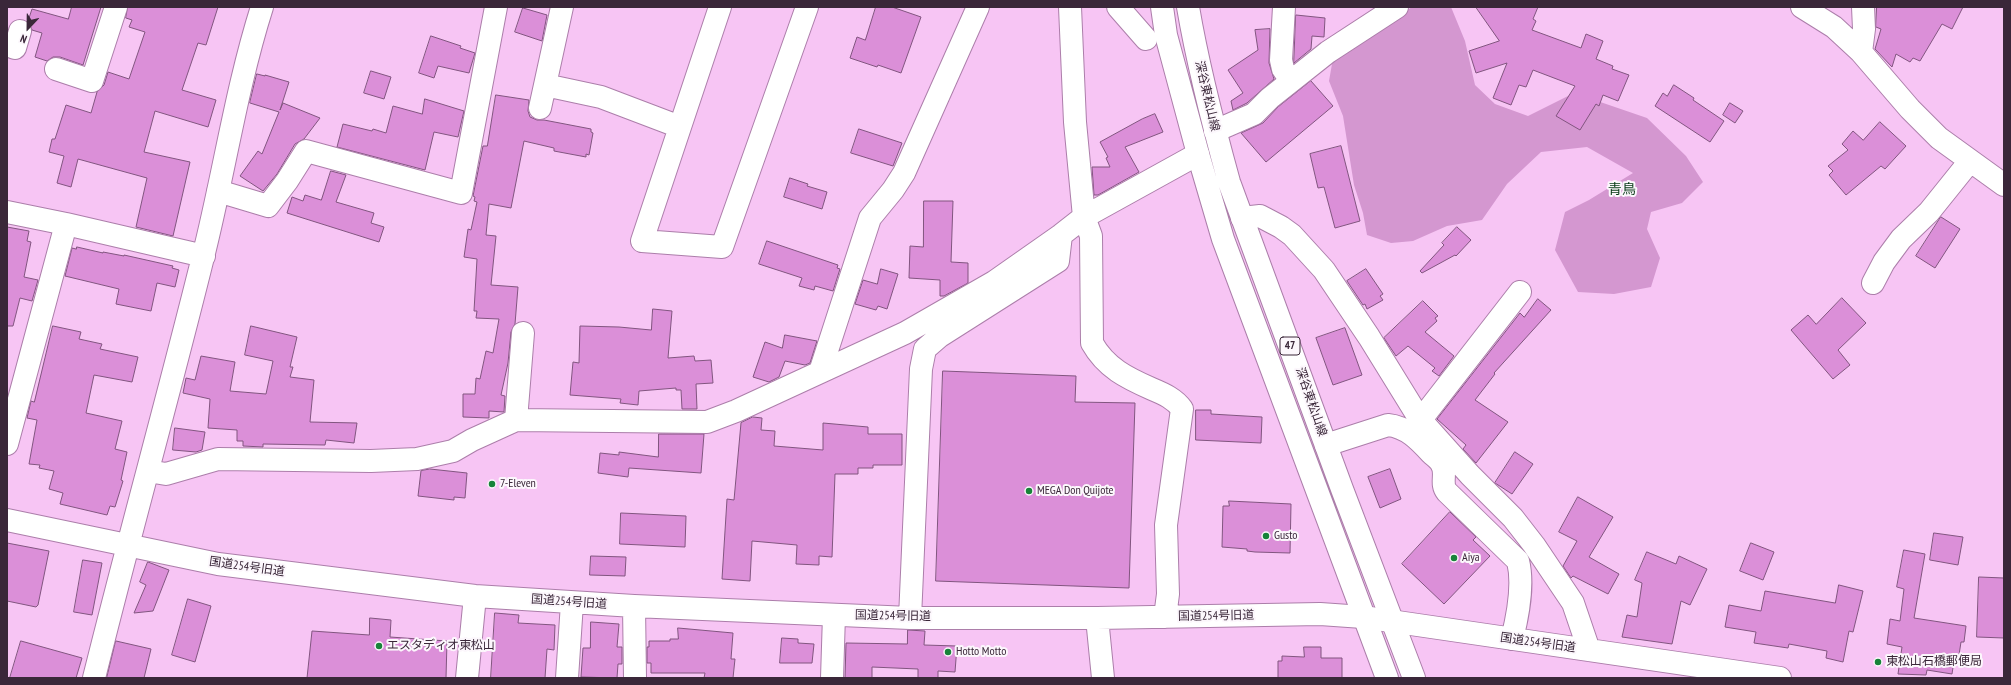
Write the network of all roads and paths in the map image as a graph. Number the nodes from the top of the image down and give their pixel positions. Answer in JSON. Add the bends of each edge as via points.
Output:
{"nodes":[{"id":1,"x":116,"y":7,"type":"edge"},
{"id":2,"x":262,"y":7,"type":"edge"},
{"id":3,"x":496,"y":7,"type":"edge"},
{"id":4,"x":562,"y":7,"type":"edge"},
{"id":5,"x":720,"y":7,"type":"edge"},
{"id":6,"x":807,"y":7,"type":"edge"},
{"id":7,"x":978,"y":7,"type":"edge"},
{"id":8,"x":1070,"y":7,"type":"edge"},
{"id":9,"x":1118,"y":7,"type":"edge"},
{"id":10,"x":1162,"y":7,"type":"edge"},
{"id":11,"x":1188,"y":7,"type":"edge"},
{"id":12,"x":1284,"y":7,"type":"edge"},
{"id":13,"x":1397,"y":7,"type":"edge"},
{"id":14,"x":1802,"y":7,"type":"edge"},
{"id":15,"x":1863,"y":7,"type":"edge"},
{"id":16,"x":1146,"y":39,"type":"dead end"},
{"id":17,"x":1861,"y":52,"type":"junction"},
{"id":18,"x":56,"y":69,"type":"dead end"},
{"id":19,"x":1291,"y":81,"type":"junction"},
{"id":20,"x":545,"y":85,"type":"junction"},
{"id":21,"x":540,"y":108,"type":"dead end"},
{"id":22,"x":680,"y":127,"type":"junction"},
{"id":23,"x":1215,"y":131,"type":"junction"},
{"id":24,"x":1198,"y":154,"type":"junction"},
{"id":25,"x":1970,"y":160,"type":"junction"},
{"id":26,"x":2004,"y":185,"type":"edge"},
{"id":27,"x":218,"y":191,"type":"junction"},
{"id":28,"x":7,"y":212,"type":"edge"},
{"id":29,"x":1084,"y":217,"type":"junction"},
{"id":30,"x":1242,"y":218,"type":"junction"},
{"id":31,"x":66,"y":224,"type":"junction"},
{"id":32,"x":1061,"y":235,"type":"junction"},
{"id":33,"x":204,"y":256,"type":"junction"},
{"id":34,"x":1873,"y":283,"type":"dead end"},
{"id":35,"x":1520,"y":292,"type":"dead end"},
{"id":36,"x":523,"y":333,"type":"dead end"},
{"id":37,"x":820,"y":372,"type":"junction"},
{"id":38,"x":1419,"y":418,"type":"junction"},
{"id":39,"x":516,"y":420,"type":"junction"},
{"id":40,"x":7,"y":444,"type":"edge"},
{"id":41,"x":1326,"y":445,"type":"junction"},
{"id":42,"x":148,"y":471,"type":"junction"},
{"id":43,"x":7,"y":520,"type":"edge"},
{"id":44,"x":127,"y":546,"type":"junction"},
{"id":45,"x":475,"y":596,"type":"junction"},
{"id":46,"x":572,"y":602,"type":"junction"},
{"id":47,"x":634,"y":606,"type":"junction"},
{"id":48,"x":834,"y":615,"type":"junction"},
{"id":49,"x":1164,"y":617,"type":"junction"},
{"id":50,"x":1363,"y":617,"type":"junction"},
{"id":51,"x":910,"y":618,"type":"junction"},
{"id":52,"x":1098,"y":618,"type":"junction"},
{"id":53,"x":1392,"y":620,"type":"junction"},
{"id":54,"x":1512,"y":640,"type":"junction"},
{"id":55,"x":1589,"y":650,"type":"junction"},
{"id":56,"x":1672,"y":670,"type":"edge"},
{"id":57,"x":94,"y":678,"type":"edge"},
{"id":58,"x":467,"y":678,"type":"edge"},
{"id":59,"x":567,"y":678,"type":"edge"},
{"id":60,"x":635,"y":678,"type":"edge"},
{"id":61,"x":832,"y":678,"type":"edge"},
{"id":62,"x":1103,"y":678,"type":"edge"},
{"id":63,"x":1387,"y":678,"type":"edge"},
{"id":64,"x":1414,"y":678,"type":"edge"},
{"id":65,"x":1780,"y":678,"type":"edge"}],
"edges":[{"from":1,"to":18,"type":"street","via":[[92,81]]},
{"from":2,"to":27,"type":"street","via":[[238,94]]},
{"from":3,"to":27,"type":"street","via":[[461,193],[306,151],[268,206]]},
{"from":4,"to":20,"type":"street"},
{"from":5,"to":22,"type":"street"},
{"from":6,"to":22,"type":"street","via":[[722,247],[642,241]]},
{"from":7,"to":37,"type":"street","via":[[904,173],[870,218]]},
{"from":8,"to":29,"type":"street","via":[[1075,122]]},
{"from":9,"to":16,"type":"street"},
{"from":10,"to":24,"type":"street","name":"深谷東松山線","number":"47","via":[[1166,35]]},
{"from":11,"to":23,"type":"street","name":"深谷東松山線","number":"47","via":[[1194,45]]},
{"from":12,"to":19,"type":"street","via":[[1281,60],[1283,69]]},
{"from":13,"to":19,"type":"street","via":[[1328,52]]},
{"from":14,"to":17,"type":"street","via":[[1834,27]]},
{"from":15,"to":17,"type":"street"},
{"from":17,"to":25,"type":"street","via":[[1939,138]]},
{"from":19,"to":23,"type":"street","via":[[1254,114]]},
{"from":20,"to":21,"type":"street"},
{"from":20,"to":22,"type":"street","via":[[601,97]]},
{"from":23,"to":30,"type":"street","name":"深谷東松山線","number":"47"},
{"from":24,"to":29,"type":"street"},
{"from":24,"to":50,"type":"street","name":"深谷東松山線","number":"47","via":[[1224,239]]},
{"from":25,"to":26,"type":"street"},
{"from":25,"to":34,"type":"street","via":[[1929,212],[1901,239]]},
{"from":27,"to":33,"type":"street"},
{"from":28,"to":31,"type":"street"},
{"from":29,"to":32,"type":"street"},
{"from":29,"to":49,"type":"street","via":[[1092,236],[1092,343],[1099,355],[1112,368],[1176,401],[1182,409],[1166,525],[1168,594]]},
{"from":30,"to":38,"type":"street","via":[[1260,216],[1276,223],[1292,235],[1324,270]]},
{"from":30,"to":41,"type":"street","name":"深谷東松山線","number":"47"},
{"from":31,"to":33,"type":"street"},
{"from":31,"to":40,"type":"street"},
{"from":32,"to":37,"type":"street","via":[[970,297],[905,333]]},
{"from":32,"to":51,"type":"street","via":[[1058,262],[940,336],[925,349],[921,369]]},
{"from":33,"to":42,"type":"street"},
{"from":35,"to":38,"type":"street","via":[[1426,413]]},
{"from":36,"to":39,"type":"street"},
{"from":37,"to":39,"type":"street","via":[[707,422]]},
{"from":38,"to":55,"type":"street","via":[[1513,518],[1534,545],[1574,603]]},
{"from":39,"to":42,"type":"street","via":[[453,451],[417,459],[218,459],[166,474]]},
{"from":41,"to":53,"type":"street","name":"深谷東松山線","number":"47"},
{"from":41,"to":54,"type":"street","via":[[1388,425],[1398,426],[1419,440],[1442,464],[1444,489],[1518,561],[1521,573]]},
{"from":42,"to":44,"type":"street"},
{"from":43,"to":44,"type":"street","name":"国道254号旧道"},
{"from":44,"to":45,"type":"street","name":"国道254号旧道","via":[[218,564]]},
{"from":44,"to":57,"type":"street"},
{"from":45,"to":46,"type":"street","name":"国道254号旧道"},
{"from":45,"to":58,"type":"street"},
{"from":46,"to":47,"type":"street","name":"国道254号旧道"},
{"from":46,"to":59,"type":"street"},
{"from":47,"to":48,"type":"street","name":"国道254号旧道"},
{"from":47,"to":60,"type":"street"},
{"from":48,"to":51,"type":"street","name":"国道254号旧道"},
{"from":48,"to":61,"type":"street"},
{"from":49,"to":50,"type":"street","name":"国道254号旧道","via":[[1320,614]]},
{"from":49,"to":52,"type":"street","name":"国道254号旧道"},
{"from":50,"to":53,"type":"street","name":"国道254号旧道"},
{"from":50,"to":63,"type":"street","name":"深谷東松山線","number":"47"},
{"from":51,"to":52,"type":"street","name":"国道254号旧道"},
{"from":52,"to":62,"type":"street"},
{"from":53,"to":54,"type":"street","name":"国道254号旧道"},
{"from":53,"to":64,"type":"street","name":"深谷東松山線","number":"47"},
{"from":54,"to":55,"type":"street","name":"国道254号旧道"},
{"from":55,"to":56,"type":"street","name":"国道254号旧道"},
{"from":56,"to":65,"type":"street","name":"国道254号旧道"}]}
